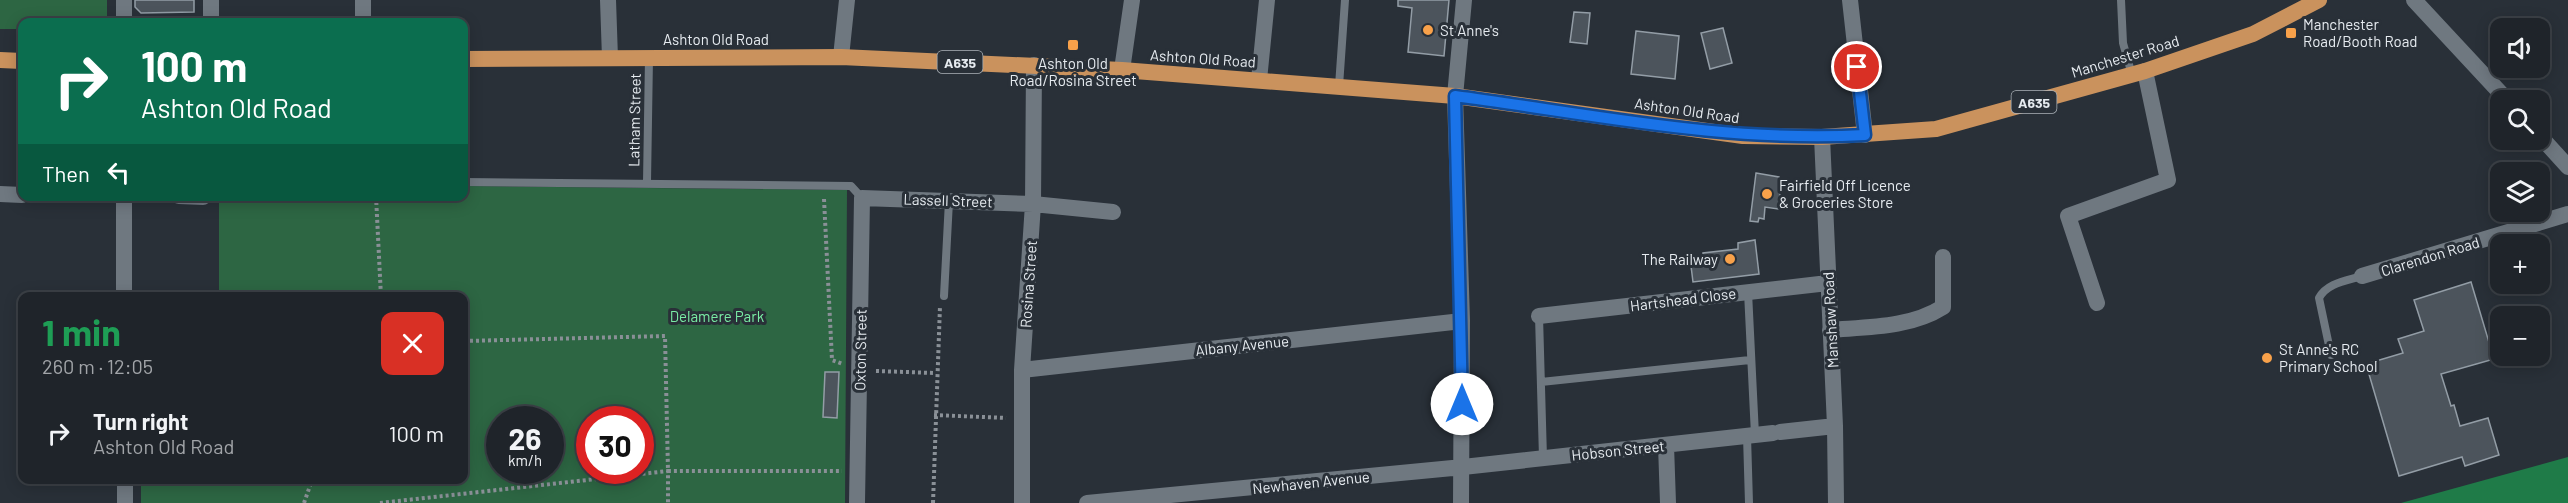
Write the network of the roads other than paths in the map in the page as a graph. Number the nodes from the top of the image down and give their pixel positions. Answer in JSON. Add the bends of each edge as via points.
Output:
{"nodes":[{"id":1,"x":124,"y":0,"type":"edge"},
{"id":2,"x":211,"y":0,"type":"edge"},
{"id":3,"x":363,"y":0,"type":"edge"},
{"id":4,"x":608,"y":0,"type":"edge"},
{"id":5,"x":847,"y":0,"type":"edge"},
{"id":6,"x":1132,"y":0,"type":"edge"},
{"id":7,"x":1267,"y":0,"type":"edge"},
{"id":8,"x":1345,"y":0,"type":"edge"},
{"id":9,"x":1850,"y":0,"type":"edge"},
{"id":10,"x":2121,"y":0,"type":"edge"},
{"id":11,"x":2319,"y":0,"type":"edge"},
{"id":12,"x":2414,"y":0,"type":"edge"},
{"id":13,"x":1466,"y":3,"type":"edge"},
{"id":14,"x":124,"y":18,"type":"edge"},
{"id":15,"x":211,"y":18,"type":"edge"},
{"id":16,"x":363,"y":18,"type":"edge"},
{"id":17,"x":841,"y":57,"type":"junction"},
{"id":18,"x":609,"y":58,"type":"junction"},
{"id":19,"x":649,"y":58,"type":"junction"},
{"id":20,"x":468,"y":59,"type":"edge"},
{"id":21,"x":0,"y":60,"type":"edge"},
{"id":22,"x":18,"y":61,"type":"edge"},
{"id":23,"x":1034,"y":65,"type":"junction"},
{"id":24,"x":1122,"y":70,"type":"junction"},
{"id":25,"x":2139,"y":73,"type":"junction"},
{"id":26,"x":1259,"y":80,"type":"junction"},
{"id":27,"x":1339,"y":86,"type":"junction"},
{"id":28,"x":2498,"y":90,"type":"edge"},
{"id":29,"x":1455,"y":96,"type":"junction"},
{"id":30,"x":1936,"y":129,"type":"joint"},
{"id":31,"x":1865,"y":135,"type":"junction"},
{"id":32,"x":1822,"y":137,"type":"junction"},
{"id":33,"x":2550,"y":147,"type":"edge"},
{"id":34,"x":2568,"y":167,"type":"edge"},
{"id":35,"x":468,"y":182,"type":"edge"},
{"id":36,"x":647,"y":182,"type":"junction"},
{"id":37,"x":0,"y":194,"type":"edge"},
{"id":38,"x":18,"y":195,"type":"edge"},
{"id":39,"x":862,"y":198,"type":"junction"},
{"id":40,"x":950,"y":200,"type":"junction"},
{"id":41,"x":124,"y":201,"type":"edge"},
{"id":42,"x":1033,"y":204,"type":"junction"},
{"id":43,"x":1113,"y":212,"type":"dead end"},
{"id":44,"x":2568,"y":214,"type":"edge"},
{"id":45,"x":1943,"y":257,"type":"dead end"},
{"id":46,"x":2362,"y":276,"type":"joint"},
{"id":47,"x":1828,"y":283,"type":"junction"},
{"id":48,"x":124,"y":292,"type":"edge"},
{"id":49,"x":1748,"y":292,"type":"junction"},
{"id":50,"x":944,"y":296,"type":"road end"},
{"id":51,"x":2097,"y":303,"type":"dead end"},
{"id":52,"x":1539,"y":316,"type":"joint"},
{"id":53,"x":1462,"y":321,"type":"junction"},
{"id":54,"x":1830,"y":330,"type":"junction"},
{"id":55,"x":2331,"y":355,"type":"dead end"},
{"id":56,"x":1750,"y":360,"type":"junction"},
{"id":57,"x":1022,"y":370,"type":"junction"},
{"id":58,"x":1541,"y":382,"type":"junction"},
{"id":59,"x":1835,"y":426,"type":"junction"},
{"id":60,"x":1751,"y":435,"type":"junction"},
{"id":61,"x":1666,"y":445,"type":"junction"},
{"id":62,"x":1543,"y":458,"type":"junction"},
{"id":63,"x":1463,"y":467,"type":"junction"},
{"id":64,"x":125,"y":484,"type":"edge"},
{"id":65,"x":1253,"y":496,"type":"edge"},
{"id":66,"x":125,"y":503,"type":"edge"},
{"id":67,"x":857,"y":503,"type":"edge"},
{"id":68,"x":1022,"y":503,"type":"edge"},
{"id":69,"x":1087,"y":503,"type":"edge"},
{"id":70,"x":1461,"y":503,"type":"edge"},
{"id":71,"x":1668,"y":503,"type":"edge"},
{"id":72,"x":1749,"y":503,"type":"edge"},
{"id":73,"x":1836,"y":503,"type":"edge"}],
"edges":[{"from":1,"to":14,"type":"street"},
{"from":2,"to":15,"type":"street"},
{"from":3,"to":16,"type":"street"},
{"from":4,"to":18,"type":"street"},
{"from":5,"to":17,"type":"street"},
{"from":6,"to":24,"type":"street"},
{"from":7,"to":26,"type":"street"},
{"from":8,"to":27,"type":"lane"},
{"from":9,"to":31,"type":"street"},
{"from":10,"to":25,"type":"lane","via":[[2123,43]]},
{"from":11,"to":25,"type":"highway","name":"Manchester Road","number":"A635","via":[[2253,34]]},
{"from":12,"to":28,"type":"street"},
{"from":13,"to":29,"type":"street"},
{"from":17,"to":19,"type":"highway","name":"Ashton Old Road","number":"A635"},
{"from":17,"to":23,"type":"highway","name":"Ashton Old Road","number":"A635"},
{"from":18,"to":19,"type":"highway","name":"Ashton Old Road","number":"A635"},
{"from":18,"to":20,"type":"highway","name":"Ashton Old Road","number":"A635"},
{"from":19,"to":36,"type":"lane","name":"Latham Street"},
{"from":21,"to":22,"type":"highway"},
{"from":23,"to":24,"type":"highway","name":"Ashton Old Road","number":"A635"},
{"from":23,"to":42,"type":"street","name":"Rosina Street"},
{"from":24,"to":26,"type":"highway","name":"Ashton Old Road","number":"A635"},
{"from":25,"to":30,"type":"highway","name":"Manchester Road","number":"A635"},
{"from":25,"to":51,"type":"street","via":[[2168,180],[2068,216]]},
{"from":26,"to":27,"type":"highway","name":"Ashton Old Road","number":"A635"},
{"from":27,"to":29,"type":"highway","name":"Ashton Old Road","number":"A635"},
{"from":29,"to":32,"type":"highway","name":"Ashton Old Road","number":"A635","via":[[1743,136]]},
{"from":29,"to":53,"type":"street"},
{"from":30,"to":31,"type":"highway","name":"Ashton Old Road","number":"A635"},
{"from":31,"to":32,"type":"highway","name":"Ashton Old Road","number":"A635"},
{"from":32,"to":47,"type":"street","name":"Manshaw Road"},
{"from":33,"to":34,"type":"street"},
{"from":35,"to":36,"type":"lane"},
{"from":36,"to":39,"type":"lane","via":[[850,186]]},
{"from":37,"to":38,"type":"street"},
{"from":39,"to":40,"type":"street","name":"Lassell Street"},
{"from":39,"to":67,"type":"street","name":"Oxton Street"},
{"from":40,"to":42,"type":"street","name":"Lassell Street"},
{"from":40,"to":50,"type":"lane"},
{"from":41,"to":48,"type":"street"},
{"from":42,"to":43,"type":"street","name":"Lassell Street"},
{"from":42,"to":57,"type":"street","name":"Rosina Street"},
{"from":44,"to":46,"type":"street","name":"Clarendon Road"},
{"from":45,"to":54,"type":"street","via":[[1943,307],[1896,323]]},
{"from":46,"to":55,"type":"lane","via":[[2334,284],[2319,298]]},
{"from":47,"to":49,"type":"street","name":"Hartshead Close"},
{"from":47,"to":54,"type":"street","name":"Manshaw Road"},
{"from":49,"to":52,"type":"street","name":"Hartshead Close"},
{"from":49,"to":56,"type":"lane"},
{"from":52,"to":58,"type":"lane"},
{"from":53,"to":57,"type":"street","name":"Albany Avenue"},
{"from":53,"to":63,"type":"street"},
{"from":54,"to":59,"type":"street","name":"Manshaw Road"},
{"from":56,"to":58,"type":"lane"},
{"from":56,"to":60,"type":"lane"},
{"from":57,"to":68,"type":"street","name":"Rosina Street"},
{"from":58,"to":62,"type":"lane"},
{"from":59,"to":60,"type":"street","name":"Hobson Street"},
{"from":59,"to":73,"type":"street","name":"Manshaw Road"},
{"from":60,"to":61,"type":"street","name":"Hobson Street"},
{"from":60,"to":72,"type":"lane"},
{"from":61,"to":62,"type":"street","name":"Hobson Street"},
{"from":61,"to":71,"type":"street"},
{"from":62,"to":63,"type":"street","name":"Hobson Street"},
{"from":63,"to":65,"type":"street","name":"Newhaven Avenue"},
{"from":63,"to":70,"type":"street"},
{"from":64,"to":66,"type":"street"},
{"from":65,"to":69,"type":"street","name":"Newhaven Avenue"}]}
